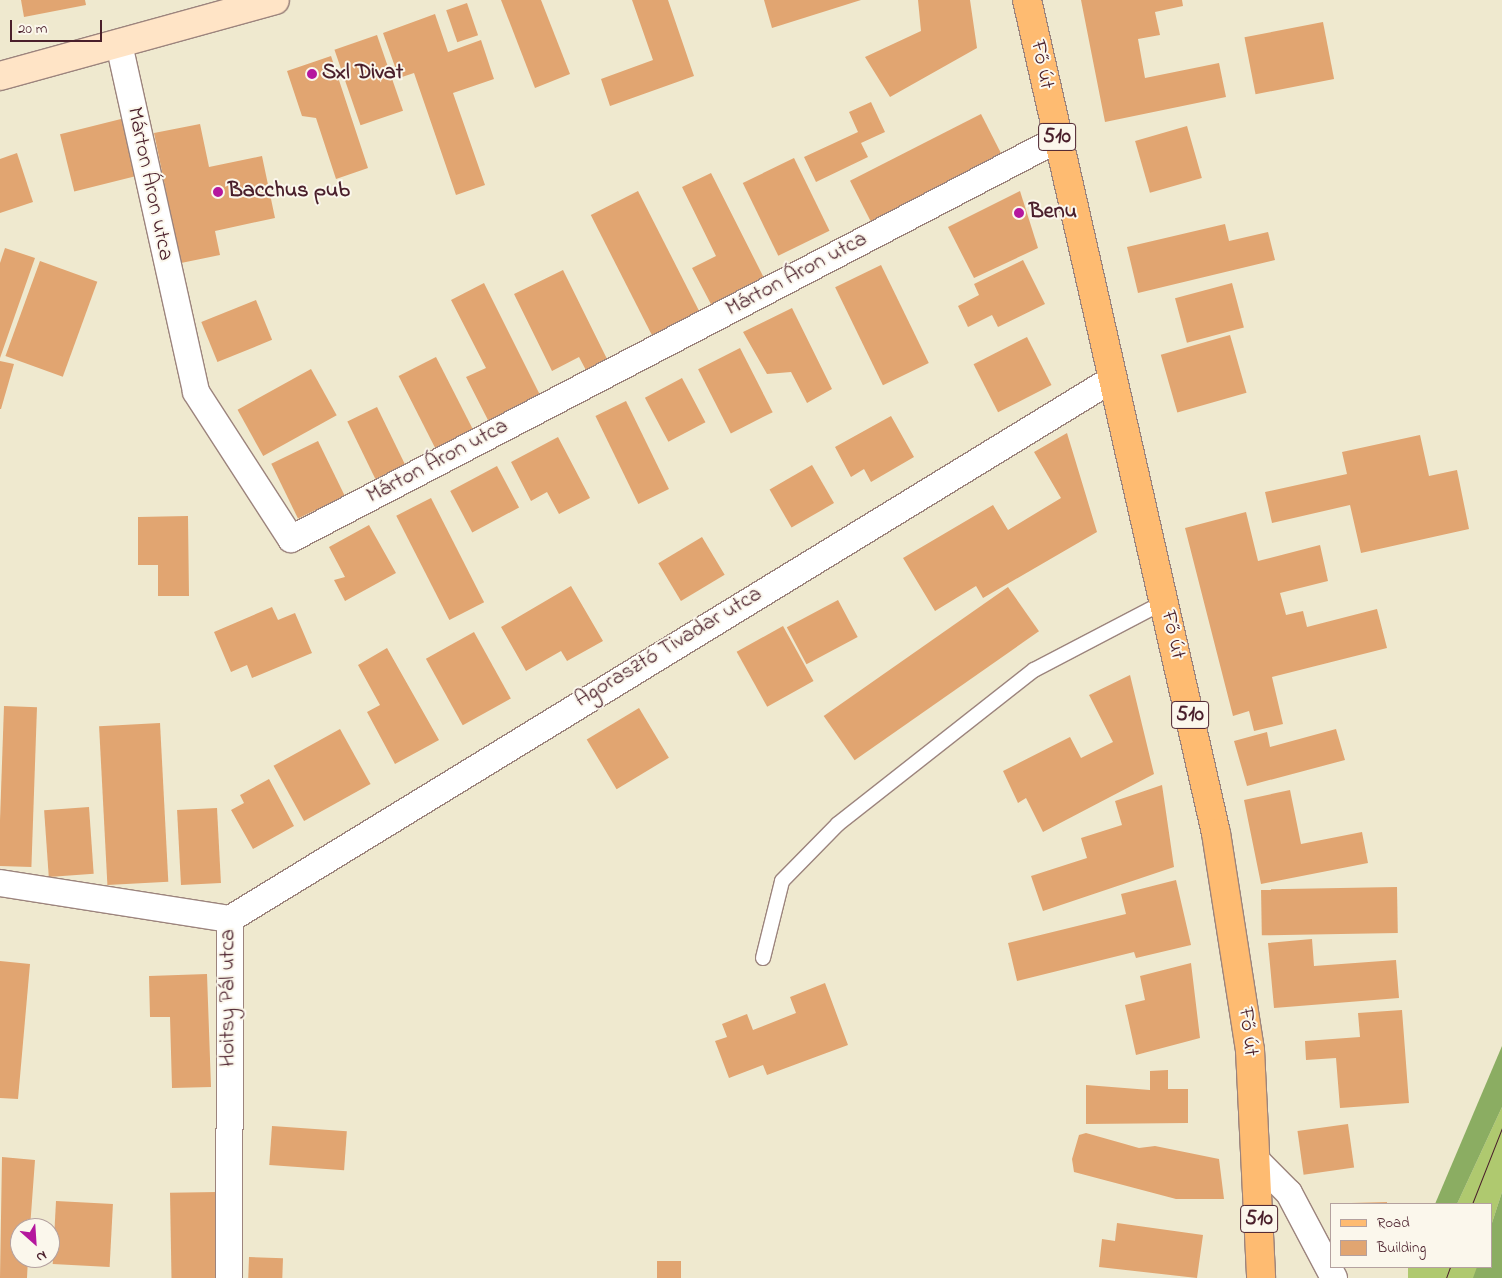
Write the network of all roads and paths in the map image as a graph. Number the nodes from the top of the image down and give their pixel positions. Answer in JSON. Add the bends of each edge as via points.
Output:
{"nodes":[{"id":1,"x":1027,"y":0,"type":"edge"},
{"id":2,"x":262,"y":2,"type":"edge"},
{"id":3,"x":119,"y":44,"type":"junction"},
{"id":4,"x":0,"y":76,"type":"edge"},
{"id":5,"x":1058,"y":139,"type":"junction"},
{"id":6,"x":1111,"y":380,"type":"junction"},
{"id":7,"x":1164,"y":602,"type":"junction"},
{"id":8,"x":0,"y":882,"type":"edge"},
{"id":9,"x":230,"y":919,"type":"junction"},
{"id":10,"x":763,"y":958,"type":"dead end"},
{"id":11,"x":1257,"y":1161,"type":"junction"},
{"id":12,"x":229,"y":1278,"type":"edge"},
{"id":13,"x":1261,"y":1278,"type":"edge"},
{"id":14,"x":1334,"y":1278,"type":"edge"}],
"edges":[{"from":1,"to":5,"type":"main road","name":"Fő út","number":"510"},
{"from":2,"to":3,"type":"main road"},
{"from":3,"to":4,"type":"main road"},
{"from":3,"to":5,"type":"street","name":"Márton Áron utca","via":[[196,392],[291,540]]},
{"from":5,"to":6,"type":"main road","name":"Fő út","number":"510"},
{"from":6,"to":7,"type":"main road","name":"Fő út","number":"510"},
{"from":6,"to":9,"type":"street","name":"Agorasztó Tivadar utca"},
{"from":7,"to":10,"type":"lane","via":[[1034,670],[838,824],[782,881]]},
{"from":7,"to":11,"type":"main road","name":"Fő út","number":"510","via":[[1218,842],[1250,1050]]},
{"from":8,"to":9,"type":"street","name":"Hoitsy Pál utca"},
{"from":9,"to":12,"type":"street","name":"Hoitsy Pál utca"},
{"from":11,"to":13,"type":"main road","name":"Fő út","number":"510"},
{"from":11,"to":14,"type":"street","via":[[1289,1192]]}]}
